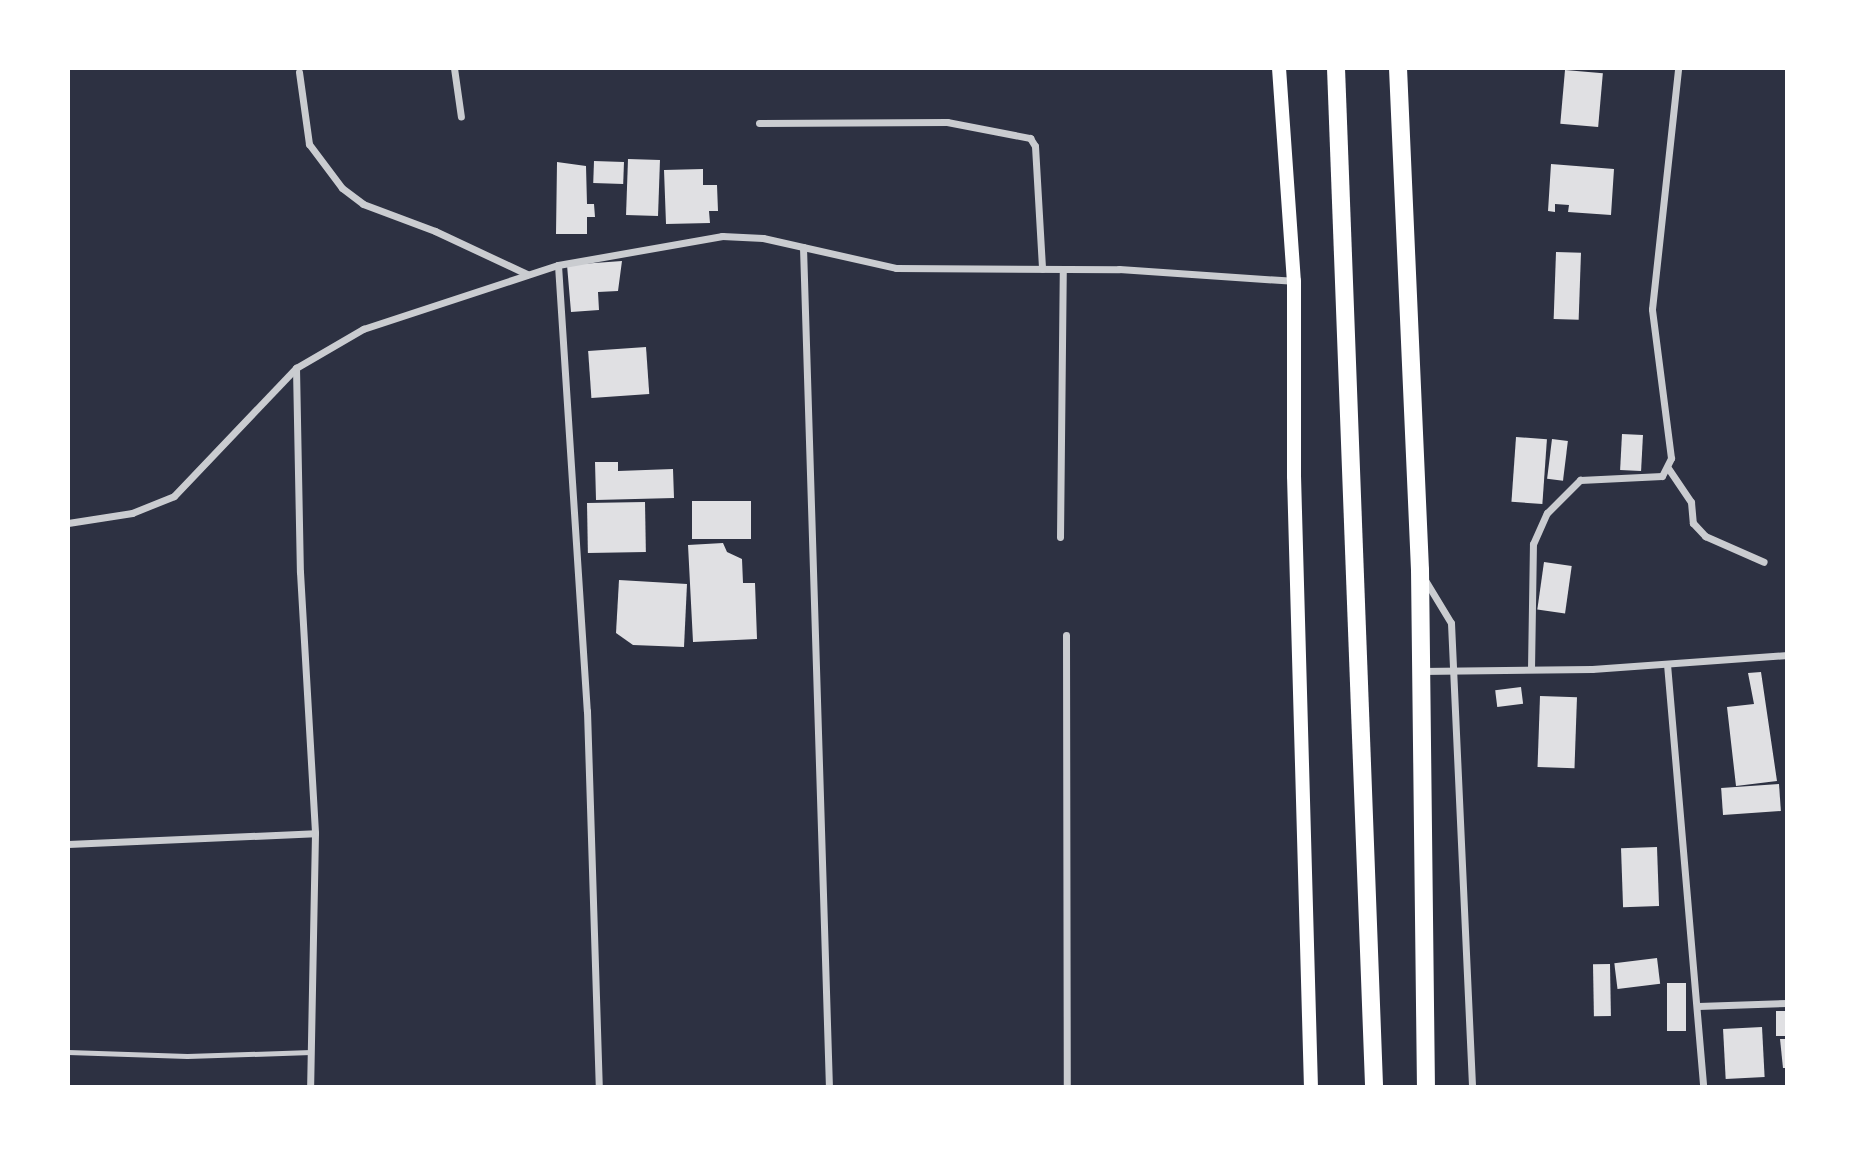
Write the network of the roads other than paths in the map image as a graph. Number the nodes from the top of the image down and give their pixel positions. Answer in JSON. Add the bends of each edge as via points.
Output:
{"nodes":[{"id":1,"x":454,"y":68,"type":"edge"},
{"id":2,"x":1279,"y":68,"type":"edge"},
{"id":3,"x":1336,"y":68,"type":"edge"},
{"id":4,"x":1398,"y":68,"type":"edge"},
{"id":5,"x":1678,"y":68,"type":"edge"},
{"id":6,"x":299,"y":72,"type":"dead end"},
{"id":7,"x":461,"y":117,"type":"dead end"},
{"id":8,"x":759,"y":123,"type":"dead end"},
{"id":9,"x":803,"y":247,"type":"junction"},
{"id":10,"x":558,"y":265,"type":"junction"},
{"id":11,"x":1042,"y":268,"type":"junction"},
{"id":12,"x":1063,"y":269,"type":"junction"},
{"id":13,"x":527,"y":274,"type":"junction"},
{"id":14,"x":1294,"y":281,"type":"junction"},
{"id":15,"x":296,"y":368,"type":"junction"},
{"id":16,"x":1668,"y":468,"type":"junction"},
{"id":17,"x":68,"y":523,"type":"edge"},
{"id":18,"x":1060,"y":537,"type":"dead end"},
{"id":19,"x":1765,"y":562,"type":"dead end"},
{"id":20,"x":1420,"y":570,"type":"junction"},
{"id":21,"x":1066,"y":635,"type":"dead end"},
{"id":22,"x":1787,"y":655,"type":"edge"},
{"id":23,"x":1667,"y":664,"type":"junction"},
{"id":24,"x":1531,"y":669,"type":"junction"},
{"id":25,"x":1451,"y":670,"type":"junction"},
{"id":26,"x":1420,"y":671,"type":"junction"},
{"id":27,"x":315,"y":833,"type":"junction"},
{"id":28,"x":68,"y":844,"type":"edge"},
{"id":29,"x":1787,"y":1003,"type":"edge"},
{"id":30,"x":1698,"y":1006,"type":"junction"},
{"id":31,"x":68,"y":1052,"type":"edge"},
{"id":32,"x":311,"y":1052,"type":"junction"},
{"id":33,"x":310,"y":1087,"type":"edge"},
{"id":34,"x":599,"y":1087,"type":"edge"},
{"id":35,"x":829,"y":1087,"type":"edge"},
{"id":36,"x":1066,"y":1087,"type":"edge"},
{"id":37,"x":1311,"y":1087,"type":"edge"},
{"id":38,"x":1374,"y":1087,"type":"edge"},
{"id":39,"x":1426,"y":1087,"type":"edge"},
{"id":40,"x":1472,"y":1087,"type":"edge"},
{"id":41,"x":1703,"y":1087,"type":"edge"}],
"edges":[{"from":1,"to":7,"type":"street"},
{"from":2,"to":14,"type":"main road"},
{"from":3,"to":38,"type":"highway"},
{"from":4,"to":20,"type":"highway"},
{"from":5,"to":16,"type":"street","via":[[1652,309],[1671,458]]},
{"from":6,"to":13,"type":"street","via":[[309,144],[342,188],[363,204]]},
{"from":8,"to":11,"type":"street","via":[[947,122],[1030,138],[1035,146]]},
{"from":9,"to":10,"type":"street","via":[[763,237],[722,236]]},
{"from":9,"to":11,"type":"street","via":[[896,268]]},
{"from":9,"to":35,"type":"street"},
{"from":10,"to":13,"type":"street"},
{"from":10,"to":34,"type":"street","via":[[587,711]]},
{"from":11,"to":12,"type":"street"},
{"from":12,"to":14,"type":"street"},
{"from":12,"to":18,"type":"street"},
{"from":13,"to":15,"type":"street","via":[[363,329]]},
{"from":14,"to":37,"type":"main road","via":[[1294,477]]},
{"from":15,"to":17,"type":"street","via":[[174,496],[132,513]]},
{"from":15,"to":27,"type":"street","via":[[300,572]]},
{"from":16,"to":19,"type":"street","via":[[1690,502],[1693,523],[1704,536]]},
{"from":16,"to":24,"type":"street","via":[[1662,477],[1580,480],[1546,513],[1533,544]]},
{"from":20,"to":25,"type":"street","via":[[1451,623]]},
{"from":20,"to":26,"type":"highway"},
{"from":21,"to":36,"type":"street"},
{"from":22,"to":23,"type":"street"},
{"from":23,"to":24,"type":"street"},
{"from":23,"to":30,"type":"street"},
{"from":24,"to":25,"type":"street"},
{"from":25,"to":26,"type":"street"},
{"from":25,"to":40,"type":"street"},
{"from":26,"to":39,"type":"highway"},
{"from":27,"to":28,"type":"street"},
{"from":27,"to":32,"type":"street"},
{"from":29,"to":30,"type":"street"},
{"from":30,"to":41,"type":"street"},
{"from":31,"to":32,"type":"lane","via":[[187,1056]]},
{"from":32,"to":33,"type":"street"}]}
